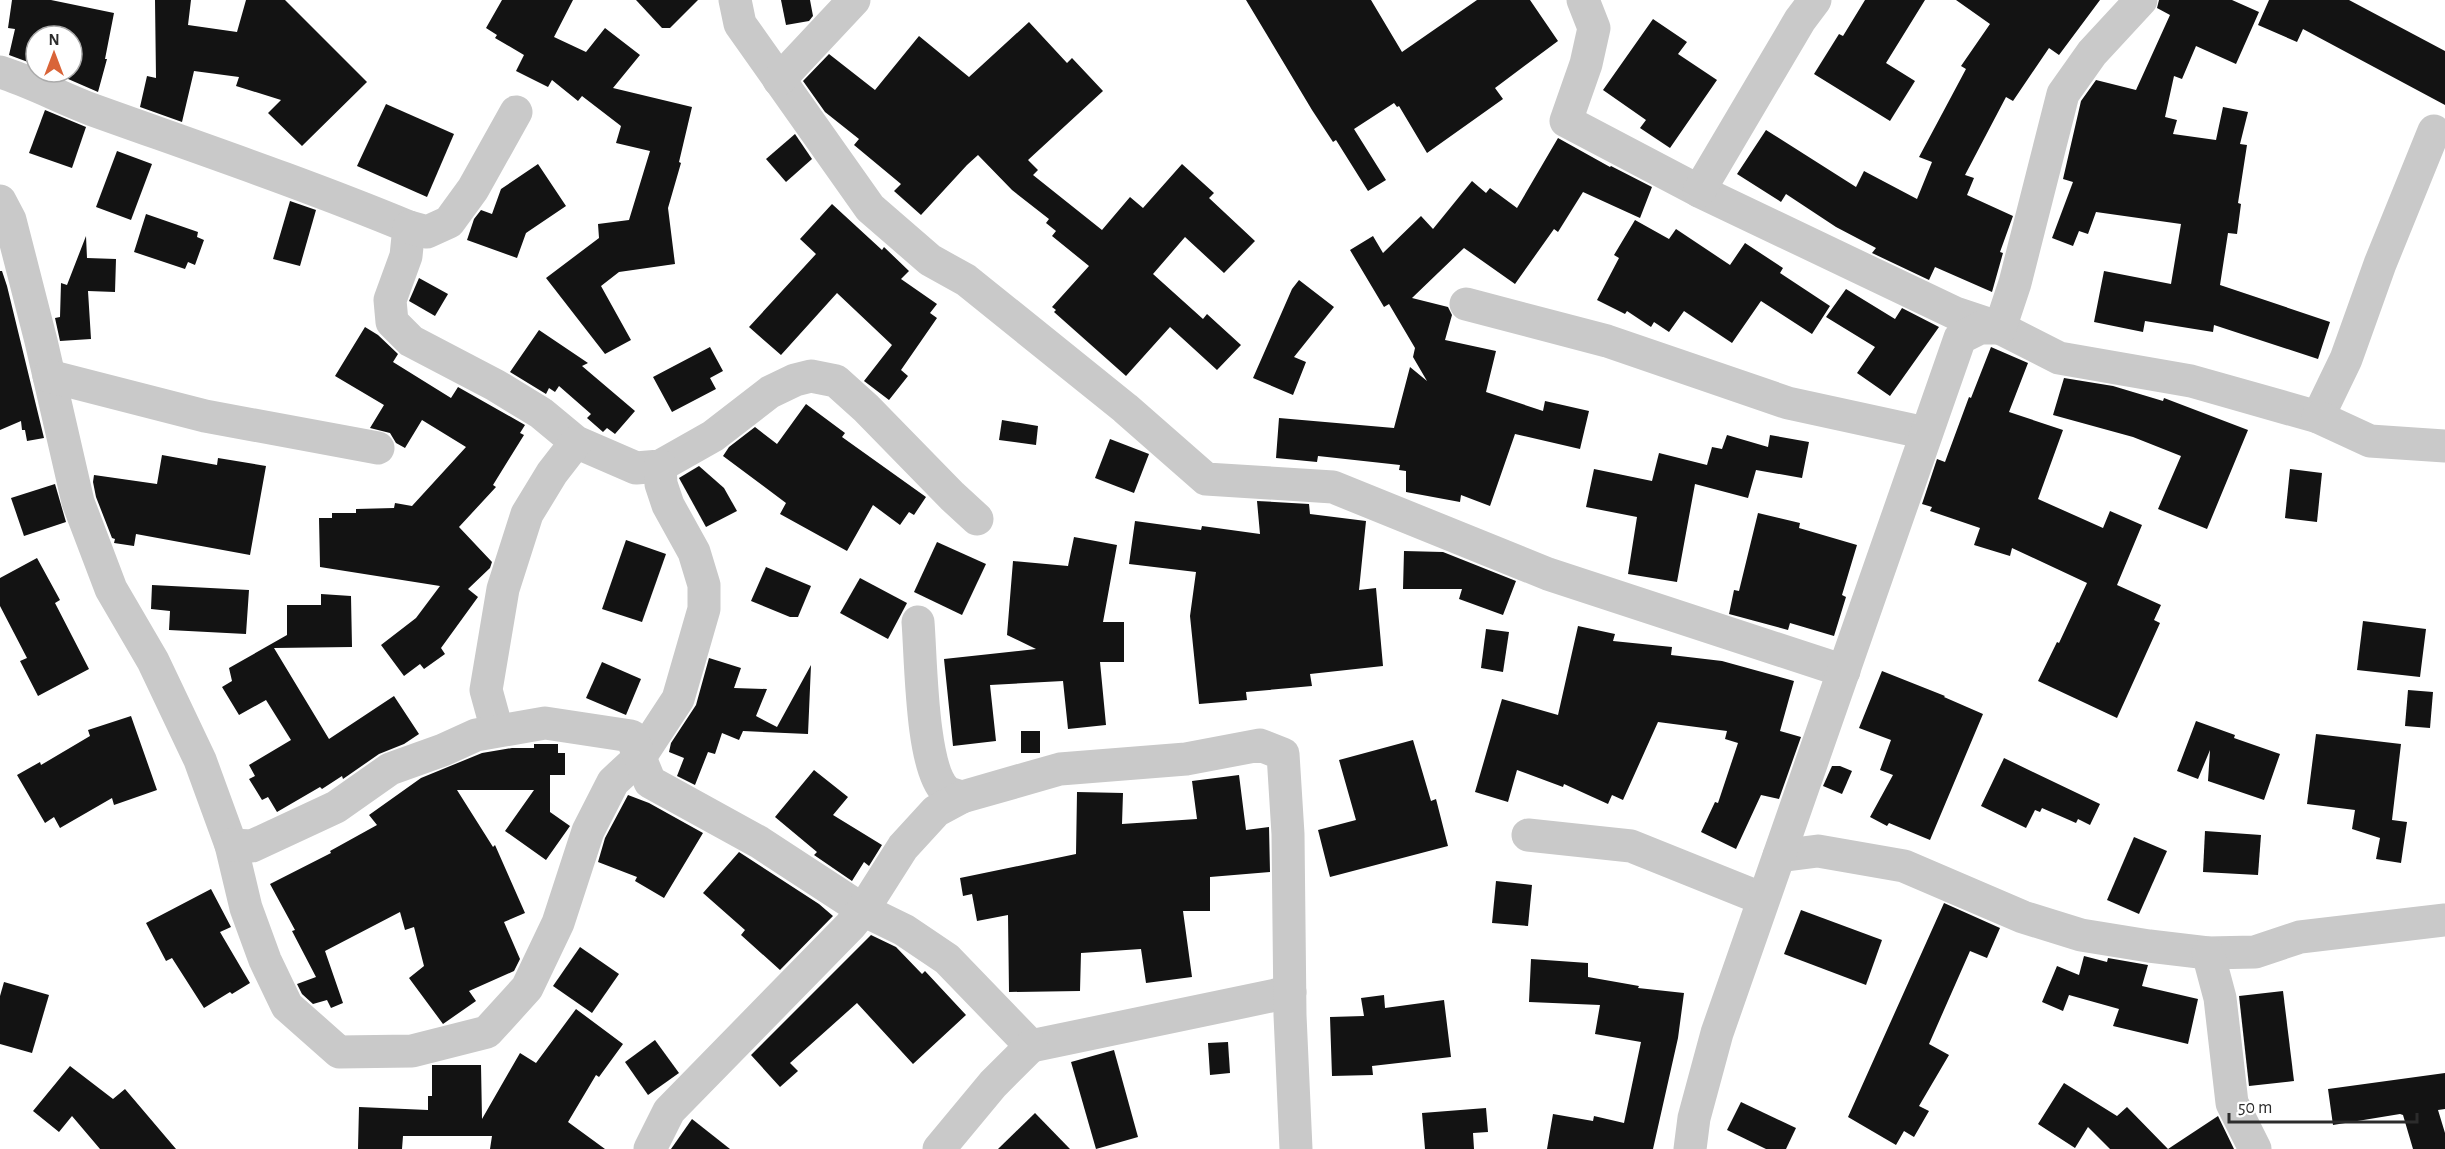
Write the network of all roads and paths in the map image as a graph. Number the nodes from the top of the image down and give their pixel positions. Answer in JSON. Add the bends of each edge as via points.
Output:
{"nodes":[{"id":1,"x":735,"y":0,"type":"edge"},
{"id":2,"x":854,"y":0,"type":"edge"},
{"id":3,"x":1583,"y":0,"type":"edge"},
{"id":4,"x":1815,"y":0,"type":"edge"},
{"id":5,"x":2142,"y":0,"type":"edge"},
{"id":6,"x":0,"y":72,"type":"edge"},
{"id":7,"x":779,"y":80,"type":"junction"},
{"id":8,"x":516,"y":112,"type":"dead end"},
{"id":9,"x":2434,"y":130,"type":"dead end"},
{"id":10,"x":1699,"y":191,"type":"junction"},
{"id":11,"x":0,"y":201,"type":"edge"},
{"id":12,"x":410,"y":227,"type":"junction"},
{"id":13,"x":1466,"y":304,"type":"dead end"},
{"id":14,"x":2000,"y":328,"type":"junction"},
{"id":15,"x":49,"y":376,"type":"junction"},
{"id":16,"x":2318,"y":417,"type":"junction"},
{"id":17,"x":1926,"y":433,"type":"junction"},
{"id":18,"x":576,"y":442,"type":"junction"},
{"id":19,"x":2445,"y":446,"type":"edge"},
{"id":20,"x":378,"y":448,"type":"dead end"},
{"id":21,"x":660,"y":466,"type":"junction"},
{"id":22,"x":977,"y":519,"type":"dead end"},
{"id":23,"x":918,"y":622,"type":"dead end"},
{"id":24,"x":1844,"y":670,"type":"junction"},
{"id":25,"x":497,"y":730,"type":"junction"},
{"id":26,"x":640,"y":757,"type":"junction"},
{"id":27,"x":962,"y":797,"type":"junction"},
{"id":28,"x":1528,"y":835,"type":"dead end"},
{"id":29,"x":231,"y":845,"type":"junction"},
{"id":30,"x":1779,"y":856,"type":"junction"},
{"id":31,"x":1763,"y":899,"type":"junction"},
{"id":32,"x":863,"y":910,"type":"junction"},
{"id":33,"x":2445,"y":920,"type":"edge"},
{"id":34,"x":2208,"y":953,"type":"junction"},
{"id":35,"x":1290,"y":992,"type":"junction"},
{"id":36,"x":1031,"y":1046,"type":"junction"},
{"id":37,"x":650,"y":1149,"type":"edge"},
{"id":38,"x":939,"y":1149,"type":"edge"},
{"id":39,"x":1296,"y":1149,"type":"edge"},
{"id":40,"x":1690,"y":1149,"type":"edge"},
{"id":41,"x":2255,"y":1149,"type":"edge"}],
"edges":[{"from":1,"to":7,"type":"street","via":[[740,24]]},
{"from":2,"to":7,"type":"street"},
{"from":3,"to":10,"type":"street","via":[[1594,28],[1566,122]]},
{"from":4,"to":10,"type":"street"},
{"from":5,"to":14,"type":"street","via":[[2092,53],[2063,94]]},
{"from":6,"to":12,"type":"street"},
{"from":7,"to":24,"type":"street","via":[[870,208],[930,260],[966,280],[1125,408],[1206,479],[1333,487],[1548,574]]},
{"from":8,"to":12,"type":"street","via":[[449,222],[427,232]]},
{"from":9,"to":16,"type":"street","via":[[2346,359]]},
{"from":10,"to":14,"type":"street","via":[[1956,313]]},
{"from":11,"to":15,"type":"street","via":[[10,220]]},
{"from":12,"to":18,"type":"street","via":[[406,256],[390,300],[392,322],[411,341],[541,413]]},
{"from":13,"to":17,"type":"street","via":[[1607,341],[1788,403]]},
{"from":14,"to":16,"type":"street","via":[[2059,358],[2191,381]]},
{"from":14,"to":17,"type":"street","via":[[1980,328],[1960,338]]},
{"from":15,"to":20,"type":"street","via":[[205,416]]},
{"from":15,"to":29,"type":"street","via":[[78,502],[111,589],[153,661],[190,740]]},
{"from":16,"to":19,"type":"street","via":[[2370,441]]},
{"from":17,"to":24,"type":"street"},
{"from":18,"to":21,"type":"street","via":[[636,468]]},
{"from":18,"to":25,"type":"street","via":[[527,514],[503,589],[486,690]]},
{"from":21,"to":22,"type":"street","via":[[713,436],[770,392],[811,376],[836,381]]},
{"from":21,"to":26,"type":"street","via":[[668,505],[694,552],[704,585],[704,609],[678,699]]},
{"from":23,"to":27,"type":"street","via":[[933,769],[945,791]]},
{"from":24,"to":30,"type":"street"},
{"from":25,"to":26,"type":"street","via":[[545,723],[631,736]]},
{"from":25,"to":29,"type":"street","via":[[390,769],[336,807],[252,846]]},
{"from":26,"to":29,"type":"street","via":[[613,782],[588,831],[558,922],[527,988],[487,1032],[412,1051],[339,1052],[287,1006],[246,909]]},
{"from":26,"to":32,"type":"street","via":[[650,783],[759,842]]},
{"from":27,"to":32,"type":"street","via":[[936,811],[903,847]]},
{"from":27,"to":35,"type":"street","via":[[1060,769],[1186,759],[1260,745],[1283,754]]},
{"from":28,"to":31,"type":"street","via":[[1631,846]]},
{"from":30,"to":31,"type":"street"},
{"from":30,"to":34,"type":"street","via":[[1818,851],[1904,866],[2023,917],[2081,935]]},
{"from":31,"to":40,"type":"street","via":[[1718,1033],[1694,1118]]},
{"from":32,"to":36,"type":"street","via":[[904,930],[947,959]]},
{"from":32,"to":37,"type":"street","via":[[669,1110]]},
{"from":33,"to":34,"type":"street","via":[[2300,937],[2254,952]]},
{"from":34,"to":41,"type":"street","via":[[2220,998],[2232,1104]]},
{"from":35,"to":36,"type":"street"},
{"from":35,"to":39,"type":"street"},
{"from":36,"to":38,"type":"street","via":[[993,1084]]}]}
